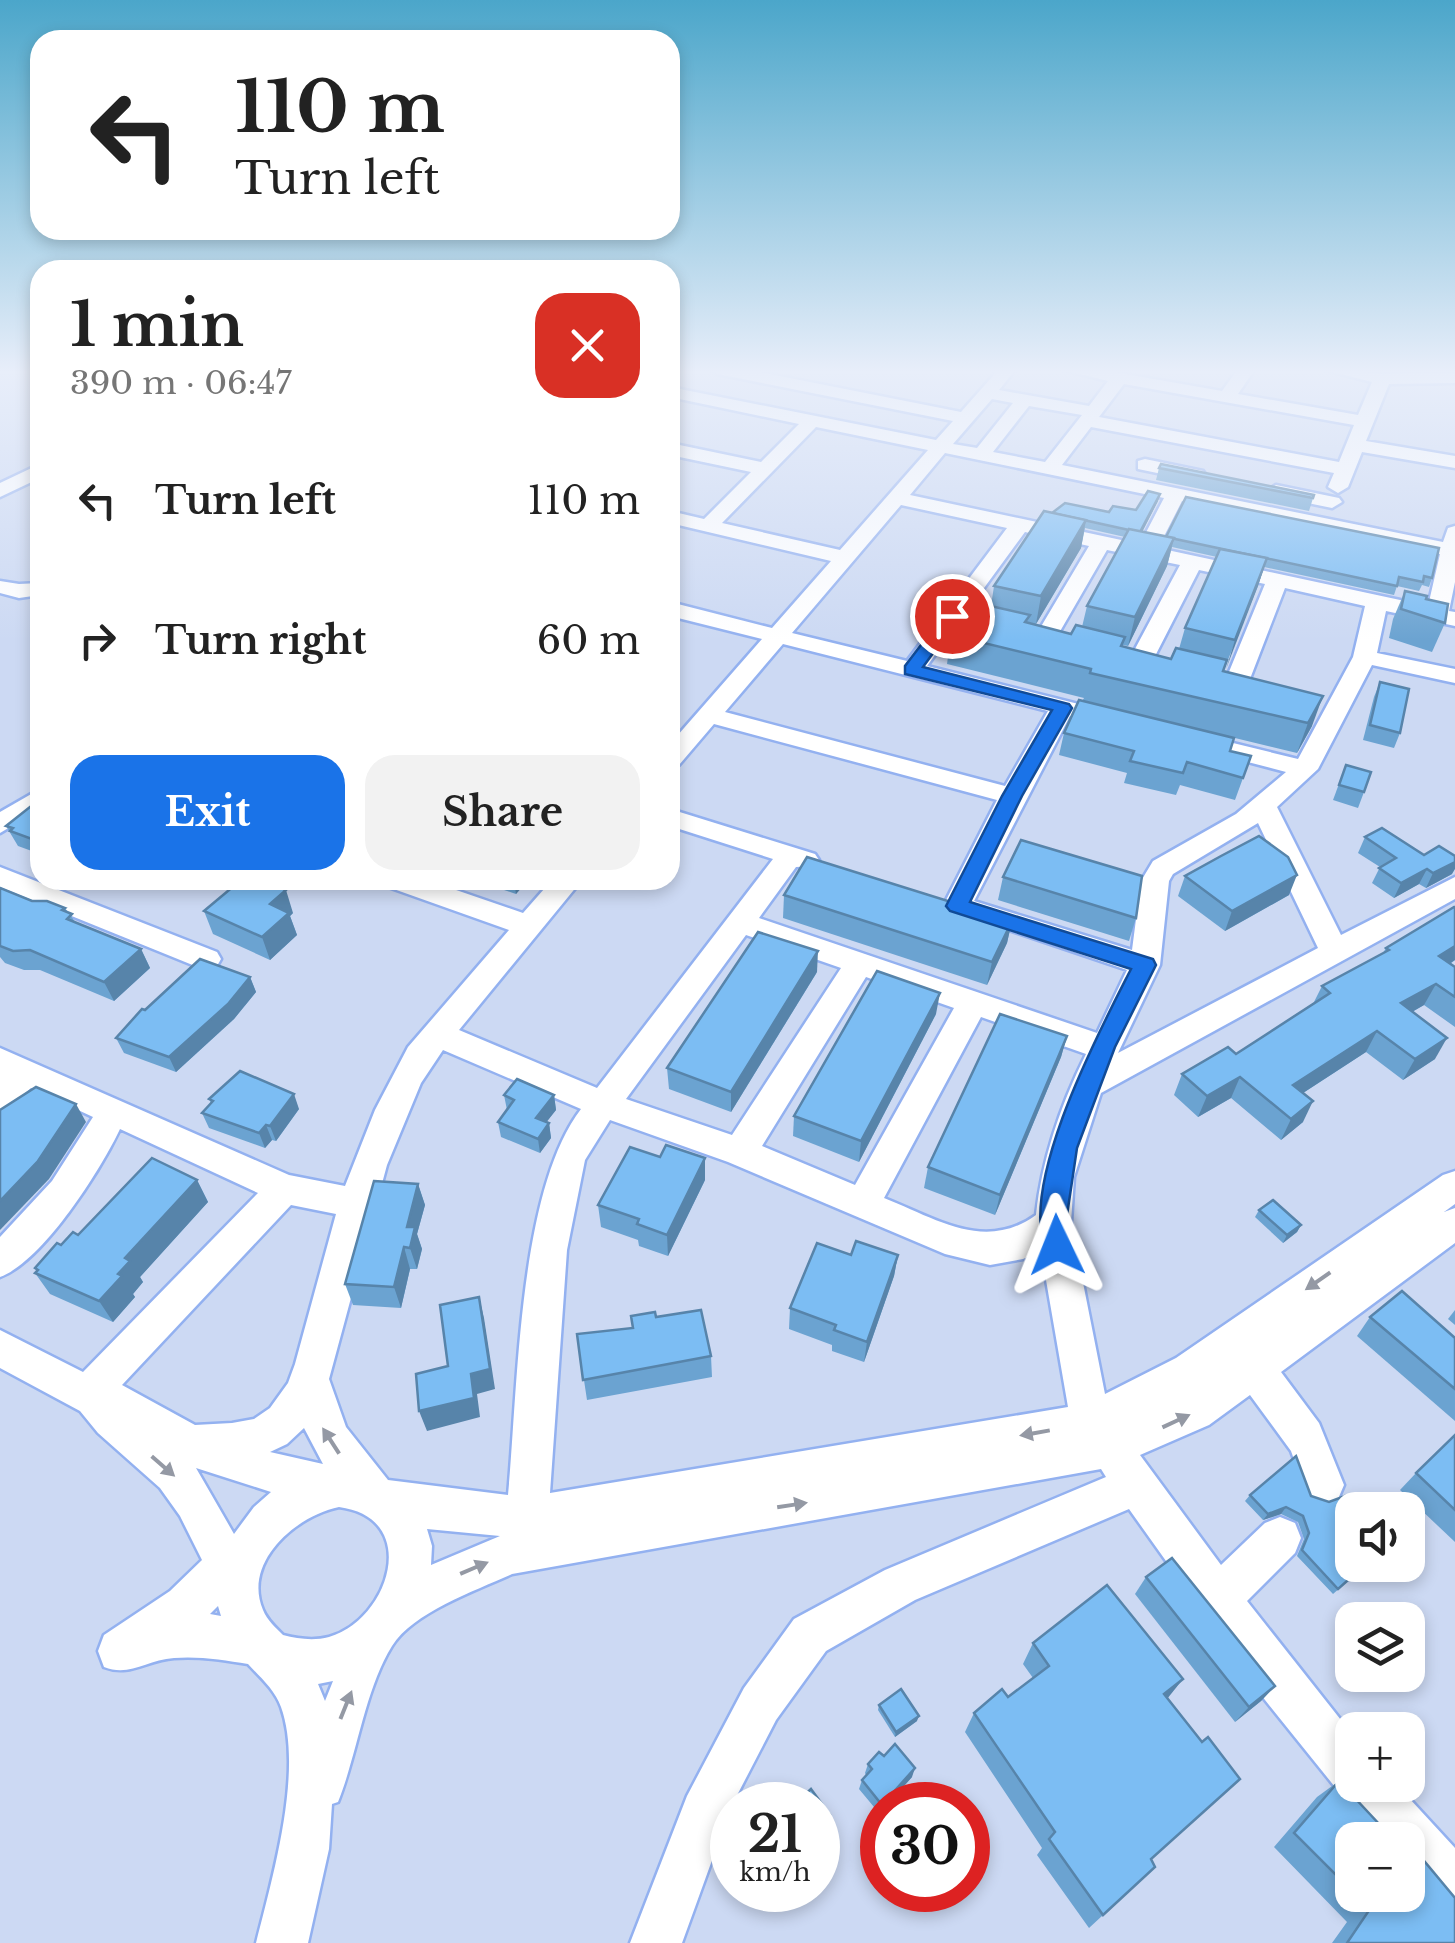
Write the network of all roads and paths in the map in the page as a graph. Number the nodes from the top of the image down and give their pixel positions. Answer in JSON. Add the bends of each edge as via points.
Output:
{"nodes":[{"id":1,"x":721,"y":460,"type":"edge"},
{"id":2,"x":770,"y":460,"type":"edge"},
{"id":3,"x":931,"y":460,"type":"edge"},
{"id":4,"x":1006,"y":460,"type":"edge"},
{"id":5,"x":1057,"y":460,"type":"edge"},
{"id":6,"x":1148,"y":460,"type":"edge"},
{"id":7,"x":1349,"y":460,"type":"edge"},
{"id":8,"x":1420,"y":460,"type":"edge"},
{"id":9,"x":1455,"y":462,"type":"edge"},
{"id":10,"x":1145,"y":465,"type":"junction"},
{"id":11,"x":761,"y":468,"type":"junction"},
{"id":12,"x":1050,"y":468,"type":"junction"},
{"id":13,"x":30,"y":475,"type":"edge"},
{"id":14,"x":1220,"y":480,"type":"edge"},
{"id":15,"x":1134,"y":486,"type":"junction"},
{"id":16,"x":1257,"y":488,"type":"edge"},
{"id":17,"x":0,"y":491,"type":"edge"},
{"id":18,"x":1176,"y":494,"type":"junction"},
{"id":19,"x":898,"y":498,"type":"junction"},
{"id":20,"x":1332,"y":502,"type":"junction"},
{"id":21,"x":680,"y":519,"type":"edge"},
{"id":22,"x":1323,"y":524,"type":"junction"},
{"id":23,"x":708,"y":526,"type":"junction"},
{"id":24,"x":1020,"y":526,"type":"junction"},
{"id":25,"x":1453,"y":541,"type":"edge"},
{"id":26,"x":1102,"y":542,"type":"junction"},
{"id":27,"x":1146,"y":552,"type":"junction"},
{"id":28,"x":846,"y":558,"type":"junction"},
{"id":29,"x":1192,"y":562,"type":"junction"},
{"id":30,"x":1277,"y":581,"type":"junction"},
{"id":31,"x":0,"y":587,"type":"edge"},
{"id":32,"x":30,"y":590,"type":"edge"},
{"id":33,"x":1377,"y":603,"type":"junction"},
{"id":34,"x":680,"y":612,"type":"edge"},
{"id":35,"x":1446,"y":617,"type":"edge"},
{"id":36,"x":779,"y":637,"type":"junction"},
{"id":37,"x":1044,"y":639,"type":"edge"},
{"id":38,"x":1365,"y":657,"type":"junction"},
{"id":39,"x":1140,"y":662,"type":"edge"},
{"id":40,"x":912,"y":670,"type":"junction"},
{"id":41,"x":1455,"y":676,"type":"edge"},
{"id":42,"x":1235,"y":684,"type":"edge"},
{"id":43,"x":1063,"y":708,"type":"junction"},
{"id":44,"x":708,"y":715,"type":"junction"},
{"id":45,"x":1137,"y":726,"type":"edge"},
{"id":46,"x":1174,"y":736,"type":"edge"},
{"id":47,"x":680,"y":748,"type":"edge"},
{"id":48,"x":1305,"y":768,"type":"junction"},
{"id":49,"x":1012,"y":796,"type":"junction"},
{"id":50,"x":30,"y":804,"type":"edge"},
{"id":51,"x":1262,"y":805,"type":"junction"},
{"id":52,"x":680,"y":820,"type":"edge"},
{"id":53,"x":0,"y":824,"type":"edge"},
{"id":54,"x":790,"y":856,"type":"junction"},
{"id":55,"x":828,"y":867,"type":"edge"},
{"id":56,"x":0,"y":876,"type":"edge"},
{"id":57,"x":30,"y":888,"type":"edge"},
{"id":58,"x":1455,"y":888,"type":"edge"},
{"id":59,"x":35,"y":890,"type":"edge"},
{"id":60,"x":426,"y":890,"type":"edge"},
{"id":61,"x":560,"y":890,"type":"edge"},
{"id":62,"x":742,"y":923,"type":"junction"},
{"id":63,"x":529,"y":926,"type":"junction"},
{"id":64,"x":1335,"y":952,"type":"junction"},
{"id":65,"x":206,"y":959,"type":"edge"},
{"id":66,"x":860,"y":962,"type":"junction"},
{"id":67,"x":1145,"y":965,"type":"junction"},
{"id":68,"x":973,"y":1002,"type":"junction"},
{"id":69,"x":437,"y":1034,"type":"junction"},
{"id":70,"x":1103,"y":1047,"type":"junction"},
{"id":71,"x":14,"y":1066,"type":"edge"},
{"id":72,"x":1088,"y":1085,"type":"junction"},
{"id":73,"x":0,"y":1096,"type":"edge"},
{"id":74,"x":605,"y":1105,"type":"junction"},
{"id":75,"x":112,"y":1110,"type":"junction"},
{"id":76,"x":740,"y":1152,"type":"junction"},
{"id":77,"x":1455,"y":1185,"type":"edge"},
{"id":78,"x":284,"y":1189,"type":"junction"},
{"id":79,"x":356,"y":1204,"type":"junction"},
{"id":80,"x":863,"y":1204,"type":"junction"},
{"id":81,"x":1053,"y":1222,"type":"junction"},
{"id":82,"x":1455,"y":1223,"type":"edge"},
{"id":83,"x":1380,"y":1257,"type":"junction"},
{"id":84,"x":0,"y":1260,"type":"edge"},
{"id":85,"x":0,"y":1348,"type":"edge"},
{"id":86,"x":1253,"y":1369,"type":"junction"},
{"id":87,"x":309,"y":1378,"type":"junction"},
{"id":88,"x":90,"y":1396,"type":"junction"},
{"id":89,"x":1101,"y":1435,"type":"junction"},
{"id":90,"x":189,"y":1444,"type":"junction"},
{"id":91,"x":1138,"y":1484,"type":"junction"},
{"id":92,"x":1324,"y":1485,"type":"dead end"},
{"id":93,"x":366,"y":1495,"type":"junction"},
{"id":94,"x":528,"y":1515,"type":"junction"},
{"id":95,"x":606,"y":1522,"type":"junction"},
{"id":96,"x":1280,"y":1538,"type":"dead end"},
{"id":97,"x":1220,"y":1598,"type":"junction"},
{"id":98,"x":248,"y":1618,"type":"junction"},
{"id":99,"x":382,"y":1626,"type":"junction"},
{"id":100,"x":1335,"y":1749,"type":"edge"},
{"id":101,"x":1380,"y":1802,"type":"edge"},
{"id":102,"x":299,"y":1866,"type":"junction"},
{"id":103,"x":1455,"y":1885,"type":"edge"},
{"id":104,"x":282,"y":1943,"type":"edge"},
{"id":105,"x":656,"y":1943,"type":"edge"}],
"edges":[{"from":1,"to":11,"type":"street"},
{"from":2,"to":11,"type":"street"},
{"from":3,"to":19,"type":"street"},
{"from":4,"to":12,"type":"street"},
{"from":5,"to":12,"type":"street"},
{"from":6,"to":10,"type":"street"},
{"from":7,"to":20,"type":"street"},
{"from":8,"to":9,"type":"street"},
{"from":10,"to":14,"type":"street"},
{"from":10,"to":15,"type":"street"},
{"from":11,"to":23,"type":"street"},
{"from":12,"to":15,"type":"street"},
{"from":13,"to":17,"type":"street"},
{"from":15,"to":18,"type":"street"},
{"from":16,"to":20,"type":"street"},
{"from":18,"to":22,"type":"street"},
{"from":18,"to":27,"type":"street"},
{"from":19,"to":24,"type":"street"},
{"from":19,"to":28,"type":"street"},
{"from":20,"to":22,"type":"street"},
{"from":21,"to":23,"type":"street"},
{"from":22,"to":25,"type":"street"},
{"from":23,"to":28,"type":"street"},
{"from":24,"to":26,"type":"street"},
{"from":24,"to":40,"type":"street","via":[[961,618]]},
{"from":25,"to":35,"type":"street"},
{"from":26,"to":27,"type":"street"},
{"from":26,"to":37,"type":"street"},
{"from":27,"to":29,"type":"street"},
{"from":28,"to":36,"type":"street"},
{"from":29,"to":30,"type":"street"},
{"from":29,"to":39,"type":"street"},
{"from":30,"to":33,"type":"street"},
{"from":30,"to":42,"type":"street"},
{"from":31,"to":32,"type":"street"},
{"from":33,"to":35,"type":"street"},
{"from":33,"to":38,"type":"street"},
{"from":34,"to":36,"type":"street"},
{"from":36,"to":40,"type":"street"},
{"from":36,"to":44,"type":"street"},
{"from":38,"to":41,"type":"street"},
{"from":38,"to":48,"type":"street","via":[[1330,704]]},
{"from":40,"to":43,"type":"street"},
{"from":43,"to":45,"type":"street"},
{"from":43,"to":49,"type":"street"},
{"from":44,"to":47,"type":"street"},
{"from":44,"to":49,"type":"street"},
{"from":46,"to":48,"type":"street"},
{"from":48,"to":51,"type":"street"},
{"from":49,"to":67,"type":"street","via":[[948,903]]},
{"from":50,"to":53,"type":"street"},
{"from":51,"to":64,"type":"street"},
{"from":51,"to":67,"type":"street","via":[[1162,868]]},
{"from":52,"to":54,"type":"street"},
{"from":54,"to":55,"type":"street"},
{"from":54,"to":62,"type":"street"},
{"from":56,"to":57,"type":"street"},
{"from":58,"to":64,"type":"street"},
{"from":59,"to":65,"type":"street"},
{"from":60,"to":63,"type":"street"},
{"from":61,"to":63,"type":"street"},
{"from":62,"to":66,"type":"street"},
{"from":62,"to":74,"type":"street"},
{"from":63,"to":69,"type":"street"},
{"from":64,"to":72,"type":"street"},
{"from":66,"to":68,"type":"street"},
{"from":66,"to":76,"type":"street"},
{"from":67,"to":70,"type":"street"},
{"from":68,"to":70,"type":"street"},
{"from":68,"to":80,"type":"street"},
{"from":69,"to":74,"type":"street"},
{"from":69,"to":79,"type":"street","via":[[404,1083]]},
{"from":70,"to":72,"type":"street"},
{"from":71,"to":73,"type":"street"},
{"from":71,"to":75,"type":"street"},
{"from":72,"to":81,"type":"street","via":[[1057,1177]]},
{"from":74,"to":76,"type":"street"},
{"from":74,"to":94,"type":"street","via":[[568,1160],[549,1250]]},
{"from":75,"to":78,"type":"street"},
{"from":75,"to":84,"type":"street","via":[[87,1164]]},
{"from":76,"to":80,"type":"street"},
{"from":77,"to":83,"type":"street"},
{"from":78,"to":79,"type":"street"},
{"from":78,"to":88,"type":"street"},
{"from":79,"to":87,"type":"street"},
{"from":80,"to":81,"type":"street","via":[[945,1240],[990,1249],[1024,1244]]},
{"from":81,"to":89,"type":"street"},
{"from":82,"to":83,"type":"street"},
{"from":83,"to":86,"type":"street"},
{"from":83,"to":89,"type":"street","one_way":true,"via":[[1190,1370]]},
{"from":85,"to":88,"type":"street"},
{"from":89,"to":86,"type":"street","one_way":true,"via":[[1195,1412]]},
{"from":86,"to":92,"type":"street","via":[[1307,1434]]},
{"from":87,"to":90,"type":"street","via":[[293,1412],[272,1430],[229,1445]]},
{"from":93,"to":87,"type":"street","one_way":true,"via":[[324,1434]]},
{"from":88,"to":90,"type":"street","via":[[122,1403]]},
{"from":88,"to":98,"type":"street","one_way":true,"via":[[174,1474],[214,1534]]},
{"from":89,"to":91,"type":"street"},
{"from":89,"to":95,"type":"street"},
{"from":90,"to":93,"type":"street","via":[[244,1466]]},
{"from":91,"to":97,"type":"street"},
{"from":91,"to":105,"type":"street","via":[[900,1585],[810,1635],[760,1704],[704,1813]]},
{"from":93,"to":94,"type":"street"},
{"from":93,"to":98,"type":"street","via":[[297,1499],[263,1527]]},
{"from":93,"to":99,"type":"street","via":[[407,1535],[410,1555],[402,1597]]},
{"from":94,"to":95,"type":"street"},
{"from":99,"to":95,"type":"street","one_way":true,"via":[[434,1586]]},
{"from":96,"to":97,"type":"street"},
{"from":97,"to":100,"type":"street"},
{"from":98,"to":99,"type":"street","via":[[291,1661],[334,1658]]},
{"from":98,"to":102,"type":"street","via":[[302,1701],[309,1730]]},
{"from":102,"to":99,"type":"street","one_way":true,"via":[[332,1742]]},
{"from":101,"to":103,"type":"street"},
{"from":102,"to":104,"type":"street"}]}
